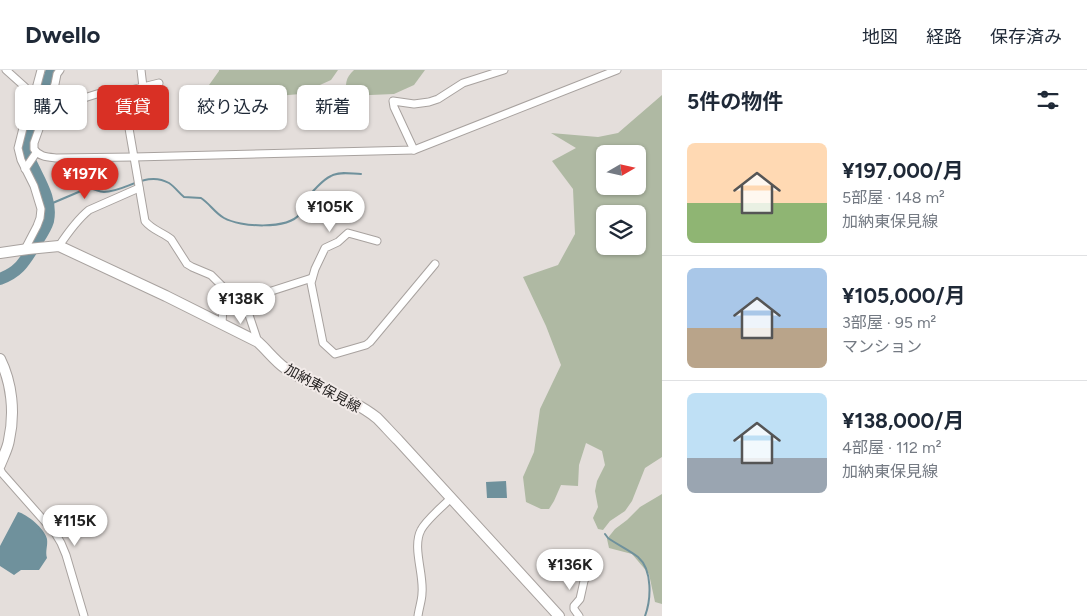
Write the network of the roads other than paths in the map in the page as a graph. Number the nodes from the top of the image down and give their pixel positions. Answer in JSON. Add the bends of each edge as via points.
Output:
{"nodes":[{"id":1,"x":6,"y":70,"type":"edge"},
{"id":2,"x":41,"y":70,"type":"edge"},
{"id":3,"x":60,"y":70,"type":"edge"},
{"id":4,"x":141,"y":70,"type":"edge"},
{"id":5,"x":504,"y":70,"type":"edge"},
{"id":6,"x":615,"y":70,"type":"edge"},
{"id":7,"x":159,"y":83,"type":"dead end"},
{"id":8,"x":23,"y":85,"type":"edge"},
{"id":9,"x":37,"y":85,"type":"edge"},
{"id":10,"x":54,"y":85,"type":"edge"},
{"id":11,"x":143,"y":85,"type":"edge"},
{"id":12,"x":151,"y":85,"type":"edge"},
{"id":13,"x":22,"y":130,"type":"edge"},
{"id":14,"x":38,"y":130,"type":"edge"},
{"id":15,"x":129,"y":130,"type":"edge"},
{"id":16,"x":414,"y":150,"type":"junction"},
{"id":17,"x":36,"y":153,"type":"junction"},
{"id":18,"x":134,"y":157,"type":"junction"},
{"id":19,"x":25,"y":169,"type":"junction"},
{"id":20,"x":139,"y":188,"type":"junction"},
{"id":21,"x":377,"y":241,"type":"dead end"},
{"id":22,"x":59,"y":246,"type":"junction"},
{"id":23,"x":30,"y":249,"type":"junction"},
{"id":24,"x":0,"y":253,"type":"edge"},
{"id":25,"x":434,"y":264,"type":"dead end"},
{"id":26,"x":312,"y":278,"type":"junction"},
{"id":27,"x":238,"y":301,"type":"junction"},
{"id":28,"x":222,"y":323,"type":"junction"},
{"id":29,"x":258,"y":342,"type":"junction"},
{"id":30,"x":0,"y":360,"type":"edge"},
{"id":31,"x":0,"y":467,"type":"edge"},
{"id":32,"x":451,"y":498,"type":"junction"},
{"id":33,"x":589,"y":558,"type":"dead end"},
{"id":34,"x":84,"y":616,"type":"edge"},
{"id":35,"x":418,"y":616,"type":"edge"},
{"id":36,"x":559,"y":616,"type":"edge"},
{"id":37,"x":579,"y":616,"type":"edge"}],
"edges":[{"from":1,"to":8,"type":"street"},
{"from":2,"to":9,"type":"street"},
{"from":3,"to":10,"type":"street"},
{"from":4,"to":11,"type":"street"},
{"from":5,"to":16,"type":"street","via":[[462,83],[430,102],[393,101]]},
{"from":6,"to":16,"type":"street"},
{"from":7,"to":12,"type":"street"},
{"from":13,"to":19,"type":"street","via":[[18,148]]},
{"from":14,"to":17,"type":"street","via":[[34,143]]},
{"from":15,"to":18,"type":"street"},
{"from":16,"to":18,"type":"street"},
{"from":17,"to":18,"type":"street","via":[[57,158]]},
{"from":17,"to":19,"type":"street"},
{"from":18,"to":20,"type":"street"},
{"from":19,"to":23,"type":"street","via":[[41,208]]},
{"from":20,"to":22,"type":"street","via":[[89,210]]},
{"from":20,"to":27,"type":"street","via":[[147,224],[171,239],[189,266],[211,275]]},
{"from":21,"to":26,"type":"street","via":[[348,233],[325,248]]},
{"from":22,"to":23,"type":"main road","name":"加納東保見線"},
{"from":22,"to":28,"type":"main road","name":"加納東保見線"},
{"from":23,"to":24,"type":"main road","name":"加納東保見線"},
{"from":25,"to":26,"type":"street","via":[[370,342],[335,354],[323,343]]},
{"from":26,"to":27,"type":"street"},
{"from":27,"to":28,"type":"street","via":[[225,306]]},
{"from":27,"to":29,"type":"street","via":[[248,312]]},
{"from":28,"to":29,"type":"main road","name":"加納東保見線"},
{"from":29,"to":32,"type":"main road","name":"加納東保見線","via":[[284,368],[376,417]]},
{"from":30,"to":31,"type":"main road","via":[[9,384],[12,417],[9,441]]},
{"from":31,"to":34,"type":"street","via":[[61,543]]},
{"from":32,"to":35,"type":"street","via":[[420,531],[418,550],[422,593]]},
{"from":32,"to":36,"type":"main road","name":"加納東保見線"},
{"from":33,"to":37,"type":"street","via":[[580,599],[574,606]]}]}
